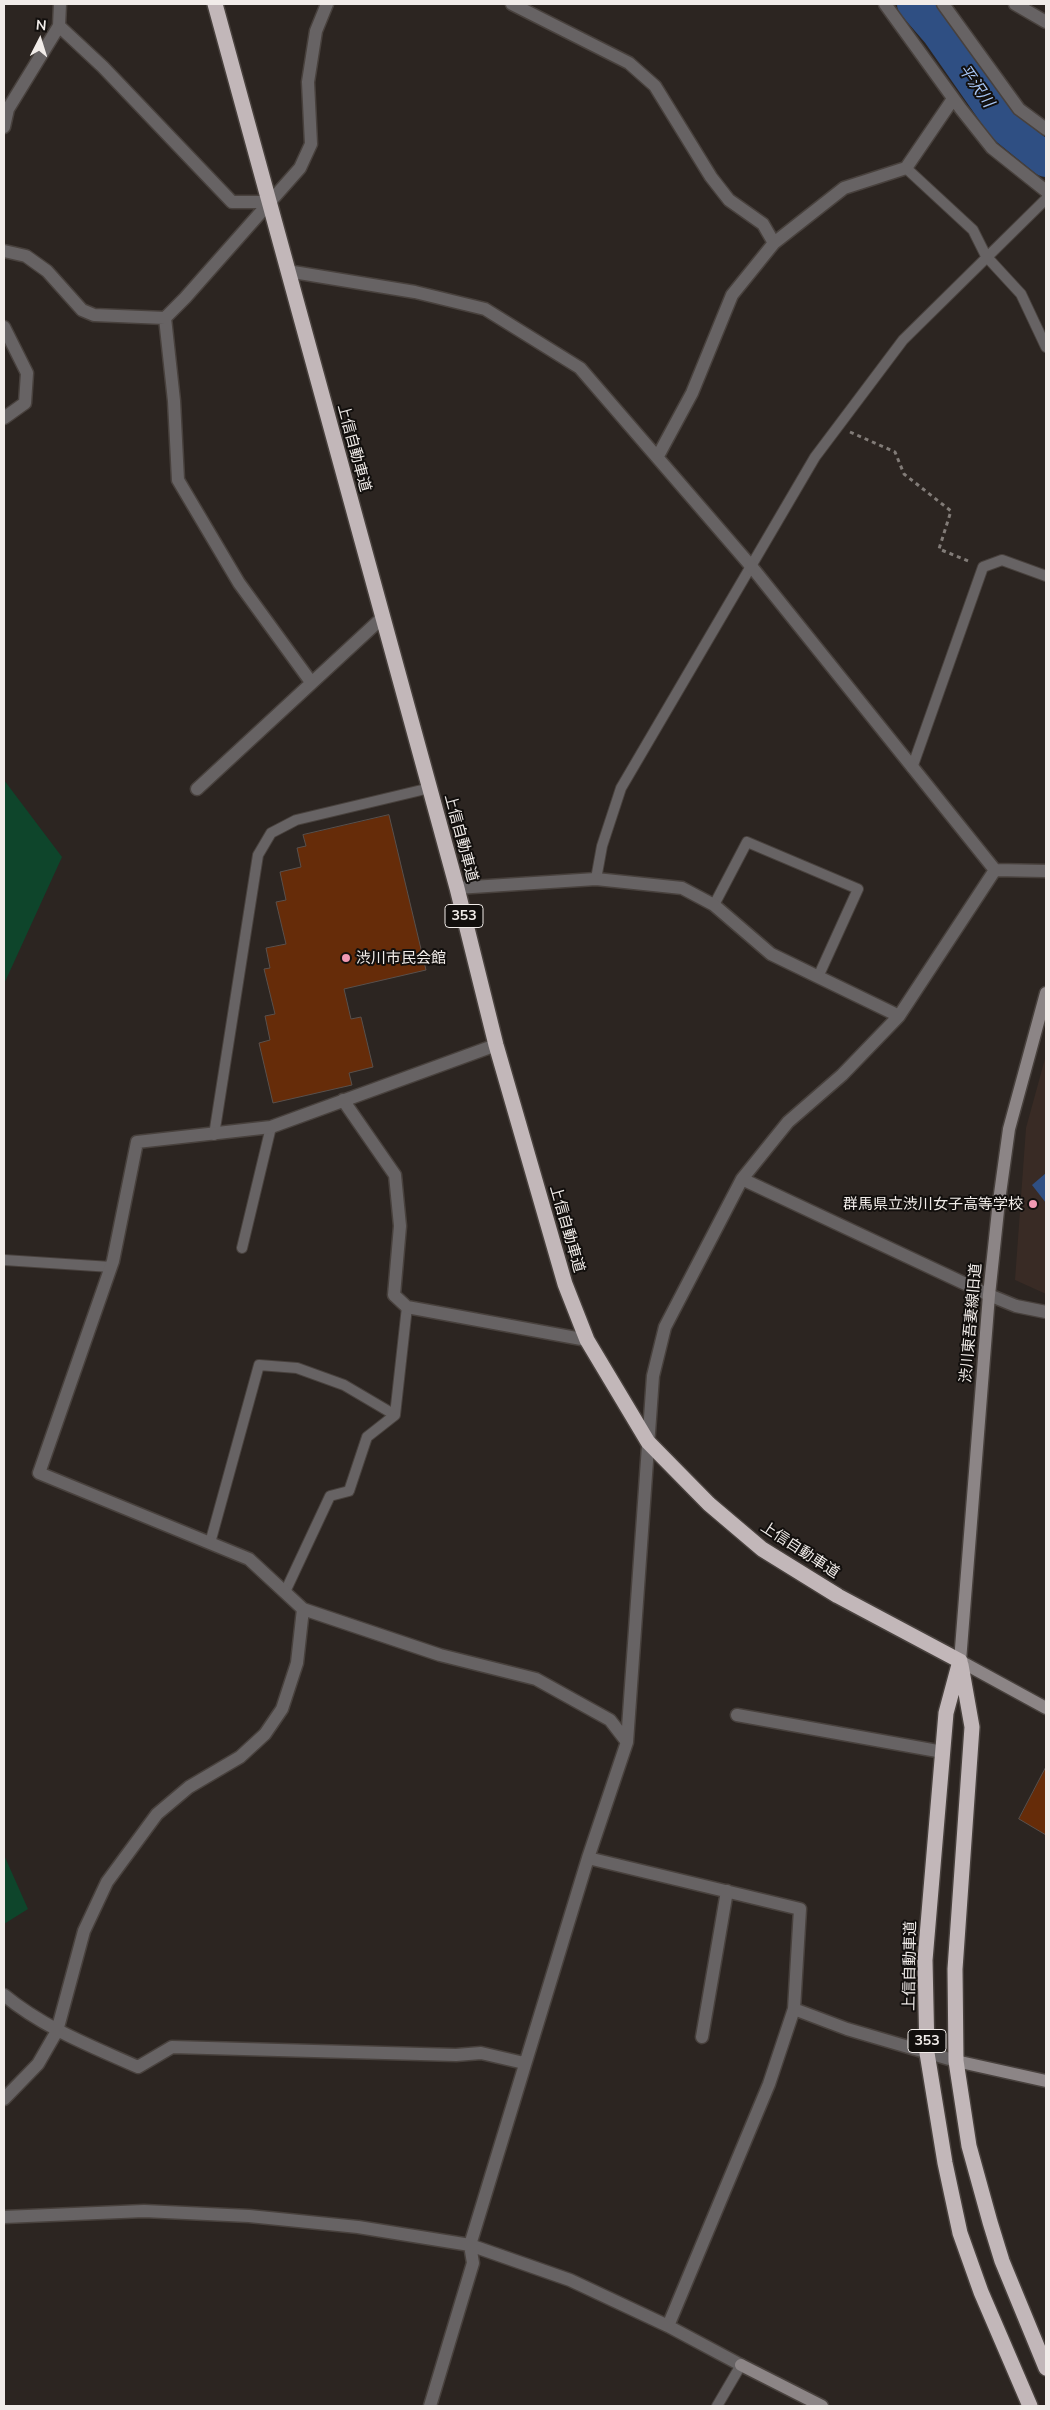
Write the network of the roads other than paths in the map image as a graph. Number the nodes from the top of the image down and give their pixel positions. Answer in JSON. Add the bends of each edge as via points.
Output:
{"nodes":[{"id":1,"x":60,"y":4,"type":"edge"},
{"id":2,"x":215,"y":4,"type":"edge"},
{"id":3,"x":327,"y":4,"type":"edge"},
{"id":4,"x":512,"y":4,"type":"edge"},
{"id":5,"x":885,"y":4,"type":"edge"},
{"id":6,"x":943,"y":4,"type":"edge"},
{"id":7,"x":1015,"y":4,"type":"edge"},
{"id":8,"x":1046,"y":22,"type":"edge"},
{"id":9,"x":58,"y":26,"type":"junction"},
{"id":10,"x":953,"y":99,"type":"junction"},
{"id":11,"x":4,"y":127,"type":"edge"},
{"id":12,"x":1046,"y":129,"type":"edge"},
{"id":13,"x":906,"y":168,"type":"junction"},
{"id":14,"x":1046,"y":192,"type":"edge"},
{"id":15,"x":1046,"y":198,"type":"edge"},
{"id":16,"x":270,"y":202,"type":"junction"},
{"id":17,"x":774,"y":243,"type":"junction"},
{"id":18,"x":4,"y":251,"type":"edge"},
{"id":19,"x":986,"y":256,"type":"junction"},
{"id":20,"x":287,"y":271,"type":"junction"},
{"id":21,"x":165,"y":318,"type":"junction"},
{"id":22,"x":4,"y":327,"type":"edge"},
{"id":23,"x":1046,"y":347,"type":"edge"},
{"id":24,"x":4,"y":418,"type":"edge"},
{"id":25,"x":658,"y":456,"type":"junction"},
{"id":26,"x":751,"y":566,"type":"junction"},
{"id":27,"x":1046,"y":576,"type":"edge"},
{"id":28,"x":383,"y":617,"type":"junction"},
{"id":29,"x":311,"y":682,"type":"junction"},
{"id":30,"x":912,"y":768,"type":"junction"},
{"id":31,"x":430,"y":788,"type":"junction"},
{"id":32,"x":197,"y":789,"type":"dead end"},
{"id":33,"x":996,"y":870,"type":"junction"},
{"id":34,"x":1046,"y":871,"type":"edge"},
{"id":35,"x":596,"y":879,"type":"junction"},
{"id":36,"x":457,"y":888,"type":"junction"},
{"id":37,"x":714,"y":904,"type":"junction"},
{"id":38,"x":818,"y":977,"type":"junction"},
{"id":39,"x":1046,"y":992,"type":"edge"},
{"id":40,"x":899,"y":1016,"type":"junction"},
{"id":41,"x":496,"y":1045,"type":"junction"},
{"id":42,"x":343,"y":1100,"type":"junction"},
{"id":43,"x":271,"y":1126,"type":"junction"},
{"id":44,"x":214,"y":1135,"type":"junction"},
{"id":45,"x":742,"y":1179,"type":"junction"},
{"id":46,"x":242,"y":1248,"type":"dead end"},
{"id":47,"x":4,"y":1260,"type":"edge"},
{"id":48,"x":111,"y":1267,"type":"junction"},
{"id":49,"x":989,"y":1295,"type":"junction"},
{"id":50,"x":407,"y":1307,"type":"junction"},
{"id":51,"x":1046,"y":1312,"type":"edge"},
{"id":52,"x":587,"y":1340,"type":"junction"},
{"id":53,"x":395,"y":1415,"type":"junction"},
{"id":54,"x":648,"y":1442,"type":"junction"},
{"id":55,"x":210,"y":1543,"type":"junction"},
{"id":56,"x":284,"y":1592,"type":"junction"},
{"id":57,"x":303,"y":1609,"type":"junction"},
{"id":58,"x":960,"y":1662,"type":"junction"},
{"id":59,"x":1046,"y":1708,"type":"edge"},
{"id":60,"x":737,"y":1715,"type":"dead end"},
{"id":61,"x":627,"y":1742,"type":"junction"},
{"id":62,"x":943,"y":1752,"type":"junction"},
{"id":63,"x":588,"y":1858,"type":"junction"},
{"id":64,"x":727,"y":1891,"type":"junction"},
{"id":65,"x":4,"y":1995,"type":"edge"},
{"id":66,"x":794,"y":2009,"type":"junction"},
{"id":67,"x":57,"y":2032,"type":"junction"},
{"id":68,"x":702,"y":2037,"type":"dead end"},
{"id":69,"x":927,"y":2053,"type":"junction"},
{"id":70,"x":956,"y":2061,"type":"junction"},
{"id":71,"x":524,"y":2063,"type":"junction"},
{"id":72,"x":1046,"y":2081,"type":"edge"},
{"id":73,"x":4,"y":2099,"type":"edge"},
{"id":74,"x":4,"y":2217,"type":"edge"},
{"id":75,"x":470,"y":2244,"type":"junction"},
{"id":76,"x":668,"y":2326,"type":"junction"},
{"id":77,"x":740,"y":2365,"type":"junction"},
{"id":78,"x":1046,"y":2368,"type":"edge"},
{"id":79,"x":430,"y":2406,"type":"edge"},
{"id":80,"x":717,"y":2406,"type":"edge"},
{"id":81,"x":822,"y":2406,"type":"edge"},
{"id":82,"x":1030,"y":2406,"type":"edge"}],
"edges":[{"from":1,"to":9,"type":"street"},
{"from":2,"to":16,"type":"highway","name":"上信自動車道","number":"353"},
{"from":3,"to":16,"type":"street","via":[[316,31],[308,82],[311,144],[300,168]]},
{"from":4,"to":17,"type":"street","via":[[629,64],[655,86],[729,200],[764,224]]},
{"from":5,"to":10,"type":"street"},
{"from":6,"to":12,"type":"street","via":[[1019,109]]},
{"from":7,"to":8,"type":"street"},
{"from":9,"to":11,"type":"street","via":[[8,109]]},
{"from":9,"to":16,"type":"street","via":[[232,202]]},
{"from":10,"to":13,"type":"street"},
{"from":10,"to":14,"type":"street","via":[[992,148]]},
{"from":13,"to":17,"type":"street","via":[[844,188]]},
{"from":13,"to":19,"type":"lane","via":[[973,230]]},
{"from":15,"to":19,"type":"lane"},
{"from":16,"to":20,"type":"highway","name":"上信自動車道","number":"353"},
{"from":16,"to":21,"type":"street"},
{"from":17,"to":25,"type":"street","via":[[732,295],[692,393]]},
{"from":18,"to":21,"type":"street","via":[[26,256],[47,271],[82,310],[94,315]]},
{"from":19,"to":23,"type":"lane","via":[[1021,294]]},
{"from":19,"to":26,"type":"lane","via":[[903,340],[816,457]]},
{"from":20,"to":25,"type":"street","via":[[415,292],[485,309],[580,368]]},
{"from":20,"to":28,"type":"highway","name":"上信自動車道","number":"353"},
{"from":21,"to":29,"type":"street","via":[[178,480],[239,583]]},
{"from":22,"to":24,"type":"street","via":[[27,373],[25,403]]},
{"from":25,"to":26,"type":"street"},
{"from":26,"to":30,"type":"street"},
{"from":26,"to":35,"type":"lane","via":[[621,788],[602,846]]},
{"from":27,"to":30,"type":"lane","via":[[1002,560],[983,567]]},
{"from":28,"to":29,"type":"street"},
{"from":28,"to":31,"type":"highway","name":"上信自動車道","number":"353"},
{"from":29,"to":32,"type":"street"},
{"from":30,"to":33,"type":"street"},
{"from":31,"to":36,"type":"highway","name":"上信自動車道","number":"353"},
{"from":31,"to":44,"type":"lane","via":[[296,820],[271,833],[258,855]]},
{"from":33,"to":34,"type":"street"},
{"from":33,"to":40,"type":"street"},
{"from":35,"to":36,"type":"street"},
{"from":35,"to":37,"type":"street","via":[[682,888]]},
{"from":36,"to":41,"type":"highway","name":"上信自動車道","number":"353"},
{"from":37,"to":38,"type":"street","via":[[771,954]]},
{"from":37,"to":38,"type":"lane","via":[[747,842],[858,889]]},
{"from":38,"to":40,"type":"street"},
{"from":39,"to":49,"type":"street","name":"渋川東吾妻線旧道","via":[[1009,1129]]},
{"from":40,"to":45,"type":"street","via":[[842,1075],[788,1122]]},
{"from":41,"to":42,"type":"street"},
{"from":41,"to":52,"type":"highway","name":"上信自動車道","number":"353","via":[[565,1284]]},
{"from":42,"to":43,"type":"street"},
{"from":42,"to":50,"type":"street","via":[[395,1175],[400,1226],[394,1295]]},
{"from":43,"to":44,"type":"street"},
{"from":43,"to":46,"type":"lane"},
{"from":44,"to":48,"type":"street","via":[[137,1142]]},
{"from":45,"to":49,"type":"street"},
{"from":45,"to":54,"type":"street","via":[[665,1327],[653,1376]]},
{"from":47,"to":48,"type":"lane"},
{"from":48,"to":55,"type":"street","via":[[39,1473]]},
{"from":49,"to":51,"type":"street","via":[[1016,1306]]},
{"from":49,"to":58,"type":"street","name":"渋川東吾妻線旧道"},
{"from":50,"to":52,"type":"street"},
{"from":50,"to":53,"type":"lane"},
{"from":52,"to":54,"type":"highway","name":"上信自動車道","number":"353"},
{"from":53,"to":55,"type":"lane","via":[[344,1385],[297,1368],[259,1364]]},
{"from":53,"to":56,"type":"lane","via":[[367,1437],[349,1491],[330,1496]]},
{"from":54,"to":58,"type":"highway","name":"上信自動車道","number":"353","via":[[709,1504],[762,1549],[838,1596]]},
{"from":54,"to":61,"type":"street"},
{"from":55,"to":56,"type":"street","via":[[249,1559]]},
{"from":56,"to":57,"type":"street"},
{"from":57,"to":61,"type":"street","via":[[440,1654],[536,1679],[610,1720]]},
{"from":57,"to":67,"type":"street","via":[[297,1662],[282,1709],[265,1734],[240,1756],[189,1788],[157,1814],[107,1882],[84,1931]]},
{"from":58,"to":59,"type":"street"},
{"from":58,"to":62,"type":"highway","name":"上信自動車道","number":"353","via":[[946,1713]]},
{"from":58,"to":70,"type":"highway","number":"353","via":[[972,1728],[955,1969]]},
{"from":60,"to":62,"type":"street"},
{"from":61,"to":63,"type":"street"},
{"from":62,"to":69,"type":"highway","name":"上信自動車道","number":"353","via":[[925,1960]]},
{"from":63,"to":64,"type":"street"},
{"from":63,"to":71,"type":"street"},
{"from":64,"to":66,"type":"street","via":[[800,1909]]},
{"from":64,"to":68,"type":"street"},
{"from":65,"to":67,"type":"street"},
{"from":66,"to":69,"type":"street"},
{"from":66,"to":76,"type":"street","via":[[769,2084]]},
{"from":67,"to":71,"type":"street","via":[[138,2067],[172,2047],[456,2056],[481,2053]]},
{"from":67,"to":73,"type":"street","via":[[38,2064]]},
{"from":69,"to":70,"type":"street"},
{"from":69,"to":82,"type":"highway","name":"上信自動車道","number":"353","via":[[960,2233],[981,2292]]},
{"from":70,"to":72,"type":"street"},
{"from":70,"to":78,"type":"highway","number":"353","via":[[969,2146],[990,2222],[1002,2261]]},
{"from":71,"to":75,"type":"street"},
{"from":74,"to":75,"type":"street","via":[[144,2211],[249,2216],[358,2227]]},
{"from":75,"to":76,"type":"street","via":[[570,2280]]},
{"from":75,"to":79,"type":"street","via":[[474,2263]]},
{"from":76,"to":77,"type":"street"},
{"from":77,"to":80,"type":"lane"},
{"from":77,"to":81,"type":"street"}]}
